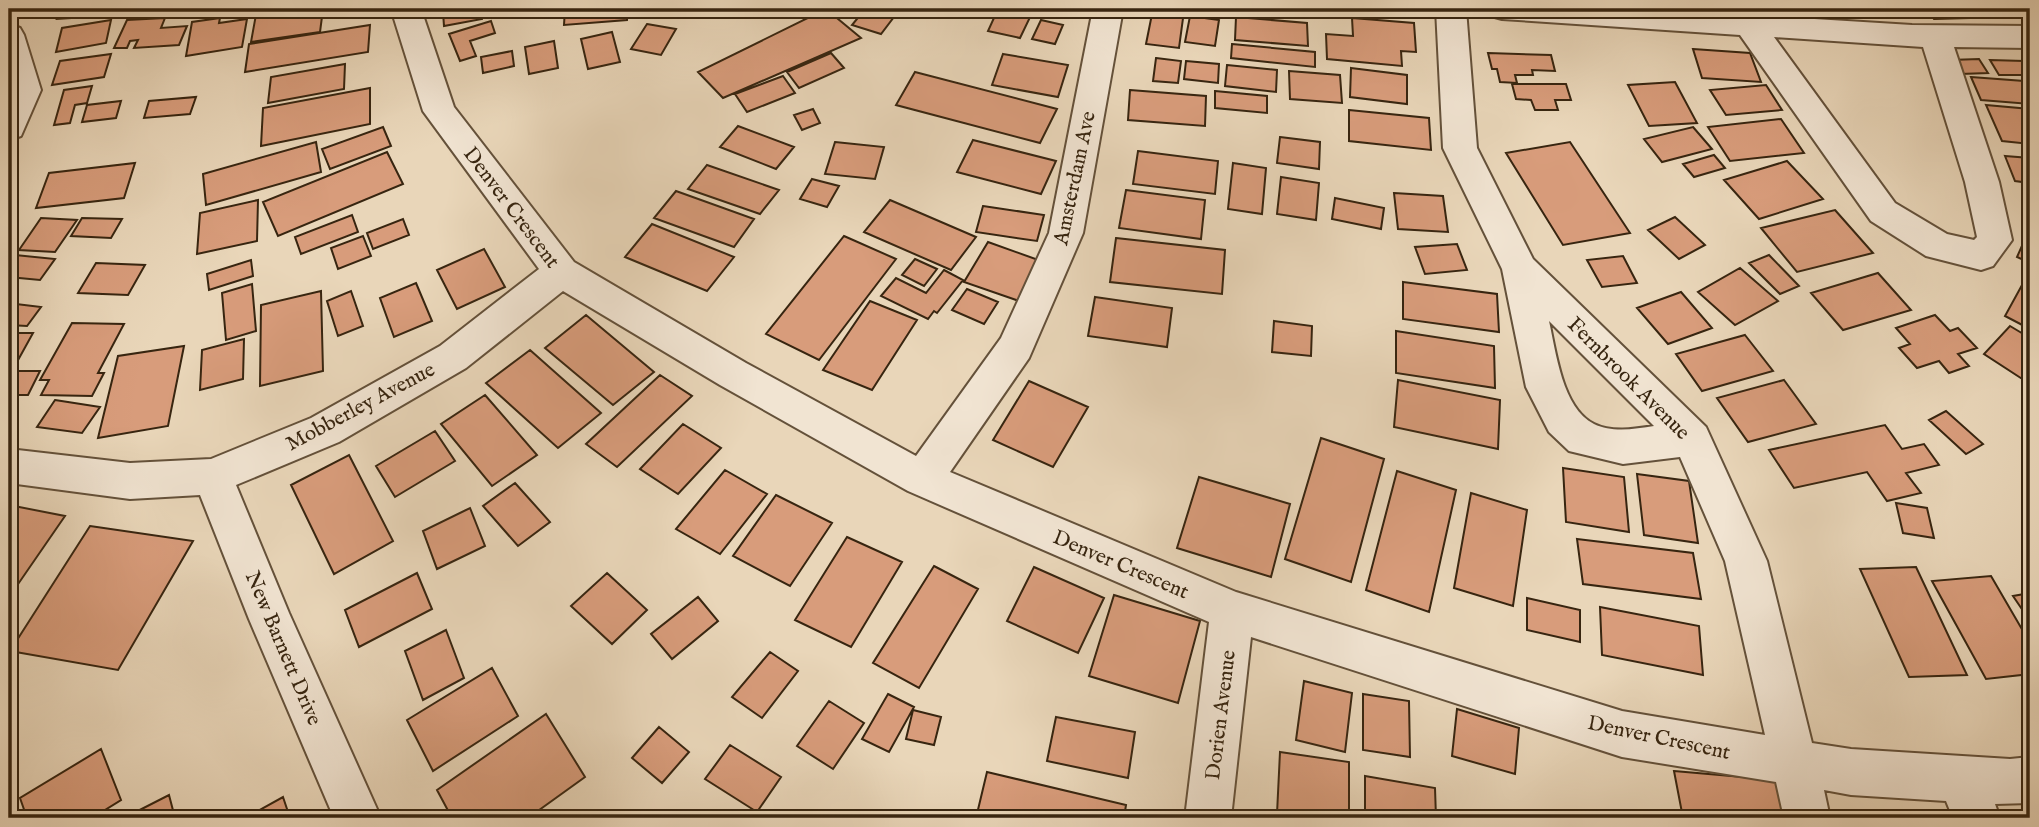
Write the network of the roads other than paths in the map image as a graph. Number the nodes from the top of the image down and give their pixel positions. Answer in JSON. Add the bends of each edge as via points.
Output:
{"nodes":[{"id":1,"x":406,"y":9,"type":"edge"},
{"id":2,"x":1108,"y":9,"type":"edge"},
{"id":3,"x":1451,"y":9,"type":"edge"},
{"id":4,"x":1502,"y":9,"type":"edge"},
{"id":5,"x":1892,"y":9,"type":"edge"},
{"id":6,"x":1749,"y":25,"type":"junction"},
{"id":7,"x":9,"y":35,"type":"edge"},
{"id":8,"x":1925,"y":36,"type":"junction"},
{"id":9,"x":2030,"y":37,"type":"edge"},
{"id":10,"x":9,"y":128,"type":"edge"},
{"id":11,"x":1520,"y":268,"type":"junction"},
{"id":12,"x":561,"y":272,"type":"junction"},
{"id":13,"x":1692,"y":439,"type":"junction"},
{"id":14,"x":9,"y":466,"type":"edge"},
{"id":15,"x":213,"y":477,"type":"junction"},
{"id":16,"x":922,"y":479,"type":"junction"},
{"id":17,"x":1232,"y":611,"type":"junction"},
{"id":18,"x":1792,"y":764,"type":"junction"},
{"id":19,"x":2030,"y":780,"type":"edge"},
{"id":20,"x":1968,"y":798,"type":"edge"},
{"id":21,"x":358,"y":818,"type":"edge"},
{"id":22,"x":1208,"y":818,"type":"edge"},
{"id":23,"x":1807,"y":818,"type":"edge"}],
"edges":[{"from":1,"to":12,"type":"street","name":"Denver Crescent","via":[[439,111]]},
{"from":2,"to":16,"type":"street","name":"Amsterdam Ave","via":[[1066,233],[1016,347]]},
{"from":3,"to":11,"type":"street","name":"Fernbrook Avenue","via":[[1460,148]]},
{"from":4,"to":6,"type":"street"},
{"from":5,"to":8,"type":"street"},
{"from":6,"to":8,"type":"street"},
{"from":6,"to":8,"type":"street","via":[[1883,212],[1938,246],[1981,256],[1995,240],[1982,182],[1939,51]]},
{"from":7,"to":10,"type":"street","via":[[25,90]]},
{"from":8,"to":9,"type":"street"},
{"from":11,"to":13,"type":"street","name":"Fernbrook Avenue"},
{"from":11,"to":13,"type":"street","via":[[1545,387],[1563,420],[1583,439],[1623,447]]},
{"from":12,"to":15,"type":"street","name":"Mobberley Avenue","via":[[453,357],[325,430]]},
{"from":12,"to":16,"type":"street","name":"Denver Crescent"},
{"from":13,"to":18,"type":"street","name":"Fernbrook Avenue","via":[[1746,561]]},
{"from":14,"to":15,"type":"street","name":"Mobberley Avenue","via":[[130,481]]},
{"from":15,"to":21,"type":"street","name":"New Barnett Drive"},
{"from":16,"to":17,"type":"street","name":"Denver Crescent"},
{"from":17,"to":18,"type":"street","name":"Denver Crescent","via":[[1622,734]]},
{"from":17,"to":22,"type":"street","name":"Dorien Avenue"},
{"from":18,"to":20,"type":"street","name":"Denver Crescent"},
{"from":18,"to":23,"type":"street","name":"Fernbrook Avenue"},
{"from":19,"to":20,"type":"street","name":"Denver Crescent","via":[[2010,782]]}]}
